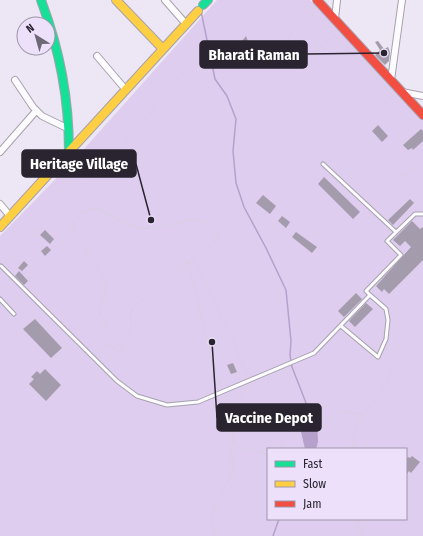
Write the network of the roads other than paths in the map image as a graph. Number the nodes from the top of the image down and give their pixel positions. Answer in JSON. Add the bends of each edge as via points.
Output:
{"nodes":[{"id":1,"x":41,"y":0,"type":"edge"},
{"id":2,"x":116,"y":0,"type":"edge"},
{"id":3,"x":165,"y":0,"type":"edge"},
{"id":4,"x":318,"y":0,"type":"edge"},
{"id":5,"x":337,"y":0,"type":"edge"},
{"id":6,"x":402,"y":0,"type":"edge"},
{"id":7,"x":203,"y":5,"type":"edge"},
{"id":8,"x":335,"y":19,"type":"junction"},
{"id":9,"x":186,"y":24,"type":"junction"},
{"id":10,"x":163,"y":49,"type":"junction"},
{"id":11,"x":97,"y":56,"type":"dead end"},
{"id":12,"x":15,"y":80,"type":"dead end"},
{"id":13,"x":391,"y":80,"type":"junction"},
{"id":14,"x":126,"y":90,"type":"junction"},
{"id":15,"x":402,"y":92,"type":"junction"},
{"id":16,"x":423,"y":96,"type":"edge"},
{"id":17,"x":36,"y":111,"type":"junction"},
{"id":18,"x":423,"y":115,"type":"edge"},
{"id":19,"x":70,"y":129,"type":"junction"},
{"id":20,"x":0,"y":152,"type":"edge"},
{"id":21,"x":69,"y":153,"type":"junction"},
{"id":22,"x":323,"y":164,"type":"dead end"},
{"id":23,"x":0,"y":204,"type":"edge"},
{"id":24,"x":423,"y":214,"type":"edge"},
{"id":25,"x":10,"y":216,"type":"junction"},
{"id":26,"x":0,"y":227,"type":"edge"},
{"id":27,"x":396,"y":232,"type":"junction"},
{"id":28,"x":1,"y":266,"type":"road end"},
{"id":29,"x":370,"y":295,"type":"junction"},
{"id":30,"x":0,"y":299,"type":"edge"},
{"id":31,"x":14,"y":314,"type":"dead end"},
{"id":32,"x":340,"y":326,"type":"junction"}],
"edges":[{"from":1,"to":19,"type":"street","via":[[61,60]]},
{"from":2,"to":10,"type":"street"},
{"from":3,"to":9,"type":"street"},
{"from":4,"to":8,"type":"street"},
{"from":5,"to":8,"type":"street"},
{"from":6,"to":13,"type":"street"},
{"from":7,"to":9,"type":"street"},
{"from":8,"to":13,"type":"street"},
{"from":9,"to":10,"type":"street"},
{"from":10,"to":14,"type":"street"},
{"from":11,"to":14,"type":"street"},
{"from":12,"to":17,"type":"street"},
{"from":13,"to":15,"type":"street"},
{"from":14,"to":21,"type":"street"},
{"from":15,"to":16,"type":"street"},
{"from":15,"to":18,"type":"street"},
{"from":17,"to":19,"type":"street"},
{"from":17,"to":20,"type":"street"},
{"from":19,"to":21,"type":"street"},
{"from":21,"to":25,"type":"street"},
{"from":22,"to":27,"type":"lane"},
{"from":23,"to":25,"type":"street"},
{"from":24,"to":27,"type":"lane","via":[[415,214]]},
{"from":25,"to":26,"type":"street"},
{"from":27,"to":29,"type":"lane","via":[[387,241],[401,255],[366,291]]},
{"from":28,"to":32,"type":"lane","via":[[117,381],[137,396],[167,406],[198,402],[314,353]]},
{"from":29,"to":32,"type":"lane"},
{"from":29,"to":32,"type":"lane","via":[[386,309],[388,320],[386,338],[378,357]]},
{"from":30,"to":31,"type":"lane"}]}
